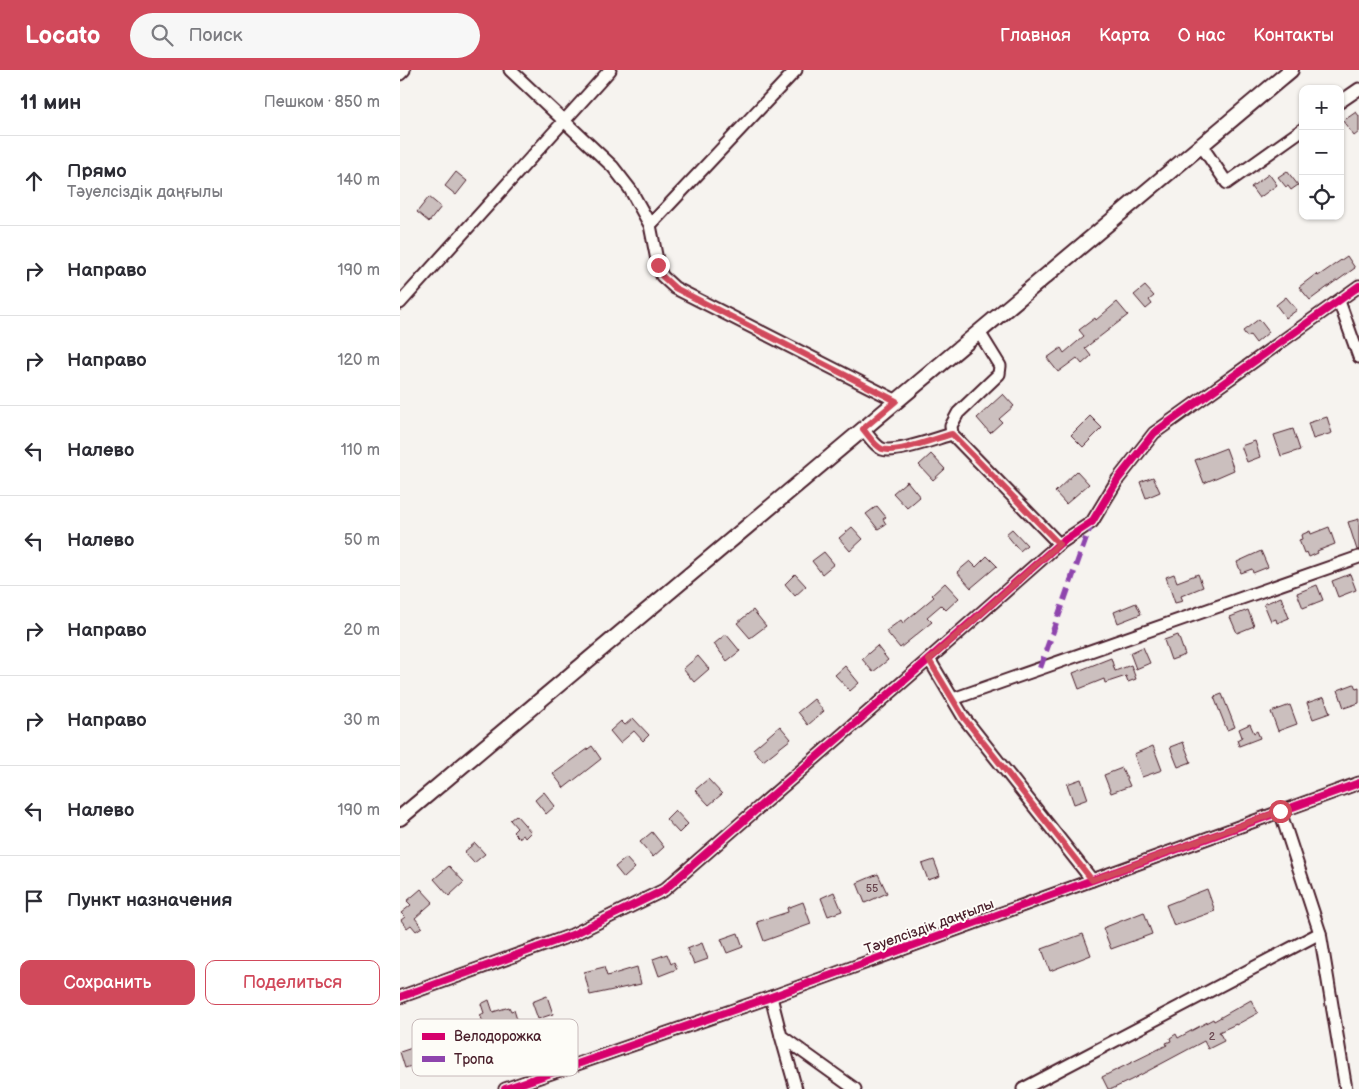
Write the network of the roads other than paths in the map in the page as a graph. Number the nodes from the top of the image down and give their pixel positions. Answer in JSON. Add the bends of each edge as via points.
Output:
{"nodes":[{"id":1,"x":404,"y":70,"type":"edge"},
{"id":2,"x":510,"y":70,"type":"edge"},
{"id":3,"x":610,"y":70,"type":"edge"},
{"id":4,"x":796,"y":70,"type":"edge"},
{"id":5,"x":1291,"y":70,"type":"edge"},
{"id":6,"x":400,"y":74,"type":"edge"},
{"id":7,"x":1359,"y":89,"type":"edge"},
{"id":8,"x":1344,"y":99,"type":"edge"},
{"id":9,"x":564,"y":120,"type":"junction"},
{"id":10,"x":1302,"y":130,"type":"edge"},
{"id":11,"x":1201,"y":145,"type":"junction"},
{"id":12,"x":650,"y":225,"type":"junction"},
{"id":13,"x":1359,"y":286,"type":"edge"},
{"id":14,"x":1339,"y":301,"type":"junction"},
{"id":15,"x":400,"y":303,"type":"edge"},
{"id":16,"x":978,"y":332,"type":"junction"},
{"id":17,"x":1359,"y":357,"type":"edge"},
{"id":18,"x":896,"y":401,"type":"junction"},
{"id":19,"x":863,"y":429,"type":"junction"},
{"id":20,"x":952,"y":434,"type":"junction"},
{"id":21,"x":1059,"y":544,"type":"junction"},
{"id":22,"x":1359,"y":557,"type":"edge"},
{"id":23,"x":929,"y":660,"type":"junction"},
{"id":24,"x":953,"y":699,"type":"junction"},
{"id":25,"x":1359,"y":783,"type":"edge"},
{"id":26,"x":1280,"y":811,"type":"junction"},
{"id":27,"x":400,"y":818,"type":"edge"},
{"id":28,"x":1092,"y":880,"type":"junction"},
{"id":29,"x":1320,"y":933,"type":"junction"},
{"id":30,"x":400,"y":997,"type":"edge"},
{"id":31,"x":771,"y":997,"type":"junction"},
{"id":32,"x":781,"y":1036,"type":"junction"},
{"id":33,"x":578,"y":1064,"type":"edge"},
{"id":34,"x":543,"y":1076,"type":"edge"},
{"id":35,"x":506,"y":1089,"type":"edge"},
{"id":36,"x":796,"y":1089,"type":"edge"},
{"id":37,"x":856,"y":1089,"type":"edge"},
{"id":38,"x":1023,"y":1089,"type":"edge"},
{"id":39,"x":1346,"y":1089,"type":"edge"}],
"edges":[{"from":1,"to":6,"type":"street"},
{"from":2,"to":9,"type":"street"},
{"from":3,"to":9,"type":"street"},
{"from":4,"to":12,"type":"street"},
{"from":5,"to":11,"type":"main road"},
{"from":7,"to":8,"type":"street"},
{"from":9,"to":12,"type":"street","via":[[613,167],[630,189]]},
{"from":9,"to":15,"type":"street"},
{"from":10,"to":11,"type":"street","via":[[1227,183]]},
{"from":11,"to":16,"type":"main road"},
{"from":12,"to":18,"type":"street","via":[[660,271],[675,288]]},
{"from":13,"to":14,"type":"street"},
{"from":14,"to":17,"type":"street"},
{"from":14,"to":21,"type":"street","via":[[1154,433],[1118,479],[1092,522]]},
{"from":16,"to":18,"type":"main road"},
{"from":16,"to":20,"type":"street","via":[[1000,366],[999,374],[958,413]]},
{"from":18,"to":19,"type":"main road"},
{"from":19,"to":20,"type":"street","via":[[884,450],[904,448]]},
{"from":19,"to":27,"type":"main road"},
{"from":20,"to":21,"type":"street"},
{"from":21,"to":23,"type":"street"},
{"from":22,"to":24,"type":"street"},
{"from":23,"to":24,"type":"street"},
{"from":23,"to":30,"type":"street","via":[[664,890],[572,935]]},
{"from":24,"to":28,"type":"street","via":[[964,718]]},
{"from":25,"to":26,"type":"street","name":"Тәуелсіздік даңғылы"},
{"from":26,"to":28,"type":"street","name":"Тәуелсіздік даңғылы"},
{"from":26,"to":29,"type":"street"},
{"from":28,"to":31,"type":"street","name":"Тәуелсіздік даңғылы"},
{"from":29,"to":38,"type":"street"},
{"from":29,"to":39,"type":"street"},
{"from":31,"to":32,"type":"street"},
{"from":31,"to":33,"type":"street","name":"Тәуелсіздік даңғылы"},
{"from":32,"to":36,"type":"street"},
{"from":32,"to":37,"type":"street"},
{"from":34,"to":35,"type":"street","name":"Тәуелсіздік даңғылы"}]}
